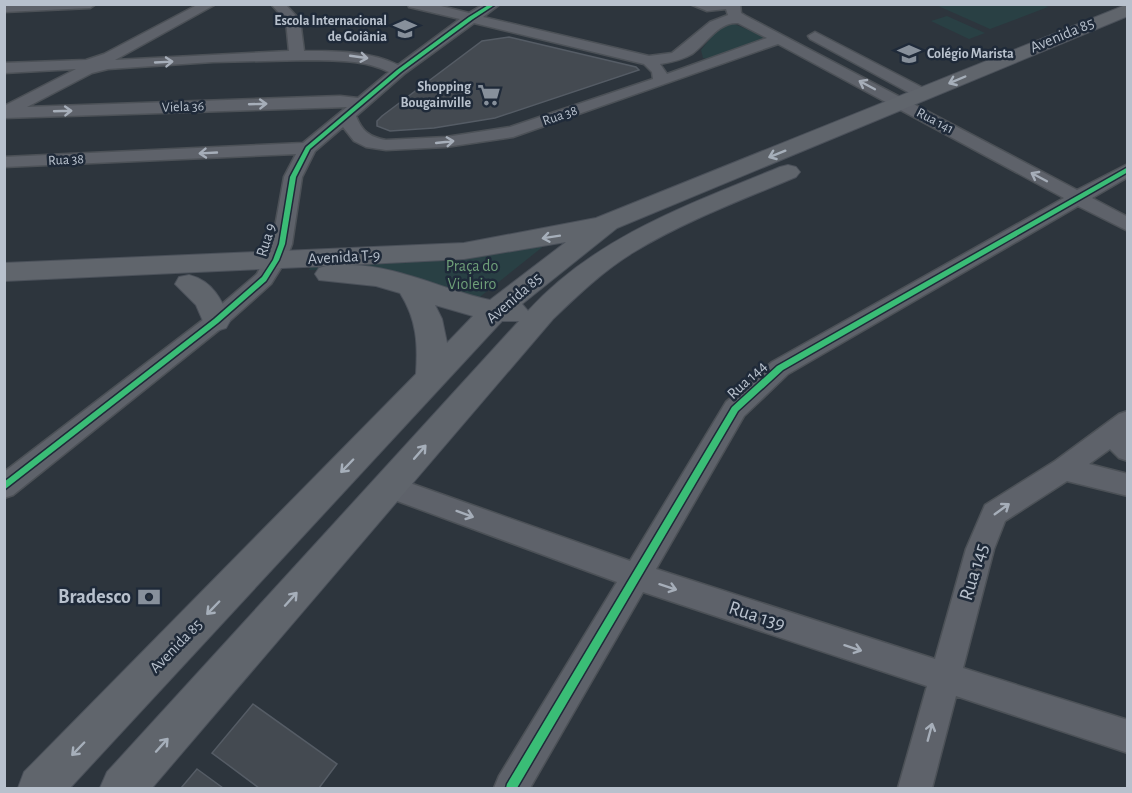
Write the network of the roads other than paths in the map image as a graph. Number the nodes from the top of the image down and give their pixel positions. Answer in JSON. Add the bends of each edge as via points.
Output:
{"nodes":[{"id":1,"x":90,"y":4,"type":"edge"},
{"id":2,"x":210,"y":4,"type":"edge"},
{"id":3,"x":276,"y":4,"type":"edge"},
{"id":4,"x":414,"y":4,"type":"edge"},
{"id":5,"x":494,"y":4,"type":"edge"},
{"id":6,"x":701,"y":6,"type":"edge"},
{"id":7,"x":4,"y":8,"type":"edge"},
{"id":8,"x":1128,"y":9,"type":"edge"},
{"id":9,"x":737,"y":12,"type":"edge"},
{"id":10,"x":471,"y":18,"type":"junction"},
{"id":11,"x":723,"y":19,"type":"junction"},
{"id":12,"x":1128,"y":26,"type":"edge"},
{"id":13,"x":815,"y":36,"type":"dead end"},
{"id":14,"x":778,"y":39,"type":"junction"},
{"id":15,"x":694,"y":46,"type":"junction"},
{"id":16,"x":297,"y":55,"type":"junction"},
{"id":17,"x":649,"y":61,"type":"junction"},
{"id":18,"x":717,"y":62,"type":"junction"},
{"id":19,"x":95,"y":65,"type":"junction"},
{"id":20,"x":4,"y":68,"type":"edge"},
{"id":21,"x":399,"y":70,"type":"junction"},
{"id":22,"x":661,"y":81,"type":"junction"},
{"id":23,"x":978,"y":91,"type":"dead end"},
{"id":24,"x":361,"y":103,"type":"junction"},
{"id":25,"x":902,"y":103,"type":"junction"},
{"id":26,"x":931,"y":105,"type":"junction"},
{"id":27,"x":4,"y":112,"type":"edge"},
{"id":28,"x":347,"y":115,"type":"junction"},
{"id":29,"x":308,"y":148,"type":"junction"},
{"id":30,"x":4,"y":162,"type":"edge"},
{"id":31,"x":1128,"y":169,"type":"edge"},
{"id":32,"x":1076,"y":197,"type":"junction"},
{"id":33,"x":608,"y":222,"type":"junction"},
{"id":34,"x":1128,"y":225,"type":"edge"},
{"id":35,"x":270,"y":270,"type":"junction"},
{"id":36,"x":4,"y":272,"type":"edge"},
{"id":37,"x":189,"y":284,"type":"junction"},
{"id":38,"x":409,"y":285,"type":"junction"},
{"id":39,"x":4,"y":293,"type":"edge"},
{"id":40,"x":495,"y":312,"type":"junction"},
{"id":41,"x":543,"y":312,"type":"junction"},
{"id":42,"x":216,"y":321,"type":"junction"},
{"id":43,"x":431,"y":378,"type":"junction"},
{"id":44,"x":1122,"y":435,"type":"edge"},
{"id":45,"x":1064,"y":469,"type":"junction"},
{"id":46,"x":1128,"y":485,"type":"edge"},
{"id":47,"x":390,"y":487,"type":"junction"},
{"id":48,"x":4,"y":488,"type":"edge"},
{"id":49,"x":636,"y":576,"type":"junction"},
{"id":50,"x":944,"y":679,"type":"junction"},
{"id":51,"x":1128,"y":737,"type":"edge"},
{"id":52,"x":40,"y":789,"type":"edge"},
{"id":53,"x":123,"y":789,"type":"edge"},
{"id":54,"x":511,"y":789,"type":"edge"},
{"id":55,"x":915,"y":789,"type":"edge"}],
"edges":[{"from":1,"to":7,"type":"street"},
{"from":2,"to":19,"type":"street"},
{"from":3,"to":16,"type":"street","via":[[293,20]]},
{"from":4,"to":10,"type":"street"},
{"from":5,"to":10,"type":"street","name":"Rua 9"},
{"from":6,"to":9,"type":"street"},
{"from":6,"to":11,"type":"street"},
{"from":8,"to":26,"type":"main road","name":"Avenida 85","one_way":true},
{"from":9,"to":11,"type":"street"},
{"from":9,"to":14,"type":"street","name":"Rua 141"},
{"from":10,"to":17,"type":"street"},
{"from":10,"to":21,"type":"street","name":"Rua 9"},
{"from":11,"to":15,"type":"street"},
{"from":12,"to":23,"type":"main road","name":"Avenida 85"},
{"from":13,"to":26,"type":"street","name":"Rua 141"},
{"from":14,"to":18,"type":"street","name":"Rua 38"},
{"from":25,"to":14,"type":"street","name":"Rua 141","one_way":true},
{"from":15,"to":17,"type":"street","via":[[676,56]]},
{"from":15,"to":18,"type":"street","via":[[702,60]]},
{"from":19,"to":16,"type":"street","one_way":true},
{"from":16,"to":21,"type":"street","one_way":true,"via":[[358,57],[387,63]]},
{"from":17,"to":22,"type":"street","via":[[659,71]]},
{"from":18,"to":22,"type":"street","name":"Rua 38"},
{"from":19,"to":20,"type":"street"},
{"from":19,"to":27,"type":"street"},
{"from":21,"to":24,"type":"street","name":"Rua 9"},
{"from":28,"to":22,"type":"street","name":"Rua 38","one_way":true,"via":[[353,130],[372,143],[386,146],[446,142],[513,132]]},
{"from":27,"to":24,"type":"street","name":"Viela 36","one_way":true},
{"from":24,"to":28,"type":"street","name":"Rua 9"},
{"from":25,"to":26,"type":"main road","name":"Avenida 85"},
{"from":25,"to":33,"type":"main road","name":"Avenida 85","one_way":true},
{"from":32,"to":26,"type":"street","name":"Rua 141","one_way":true},
{"from":26,"to":41,"type":"main road","name":"Avenida 85","via":[[624,247]]},
{"from":28,"to":29,"type":"street","name":"Rua 9"},
{"from":29,"to":30,"type":"street","name":"Rua 38","one_way":true},
{"from":29,"to":35,"type":"street","name":"Rua 9","via":[[293,177],[282,244]]},
{"from":31,"to":32,"type":"street","name":"Rua 144"},
{"from":32,"to":34,"type":"street","name":"Rua 141"},
{"from":32,"to":49,"type":"street","name":"Rua 144","via":[[780,368],[735,409]]},
{"from":33,"to":35,"type":"main road","name":"Avenida T-9","one_way":true,"via":[[565,234],[464,251]]},
{"from":33,"to":40,"type":"main road","name":"Avenida 85"},
{"from":35,"to":36,"type":"main road","name":"Avenida T-9"},
{"from":35,"to":37,"type":"main road","name":"Avenida T-9"},
{"from":35,"to":38,"type":"main road","name":"Avenida T-9","via":[[343,272]]},
{"from":35,"to":42,"type":"street","name":"Rua 9"},
{"from":37,"to":39,"type":"main road","name":"Avenida T-9"},
{"from":37,"to":42,"type":"main road","via":[[208,300]]},
{"from":38,"to":40,"type":"main road","name":"Avenida T-9"},
{"from":38,"to":43,"type":"main road","via":[[426,310],[432,330]]},
{"from":40,"to":41,"type":"main road","name":"Avenida T-9"},
{"from":40,"to":43,"type":"main road","name":"Avenida 85"},
{"from":47,"to":41,"type":"main road","name":"Avenida 85","one_way":true},
{"from":42,"to":48,"type":"street","name":"Rua 9"},
{"from":43,"to":52,"type":"main road","name":"Avenida 85","one_way":true},
{"from":44,"to":45,"type":"street","name":"Rua 145"},
{"from":45,"to":46,"type":"street"},
{"from":50,"to":45,"type":"street","name":"Rua 145","one_way":true,"via":[[980,549],[995,513]]},
{"from":47,"to":49,"type":"street","name":"Rua 139","one_way":true},
{"from":53,"to":47,"type":"main road","name":"Avenida 85","one_way":true},
{"from":49,"to":50,"type":"street","name":"Rua 139","one_way":true},
{"from":49,"to":54,"type":"street","name":"Rua 144"},
{"from":50,"to":51,"type":"street","name":"Rua 139"},
{"from":55,"to":50,"type":"street","name":"Rua 145","one_way":true}]}
